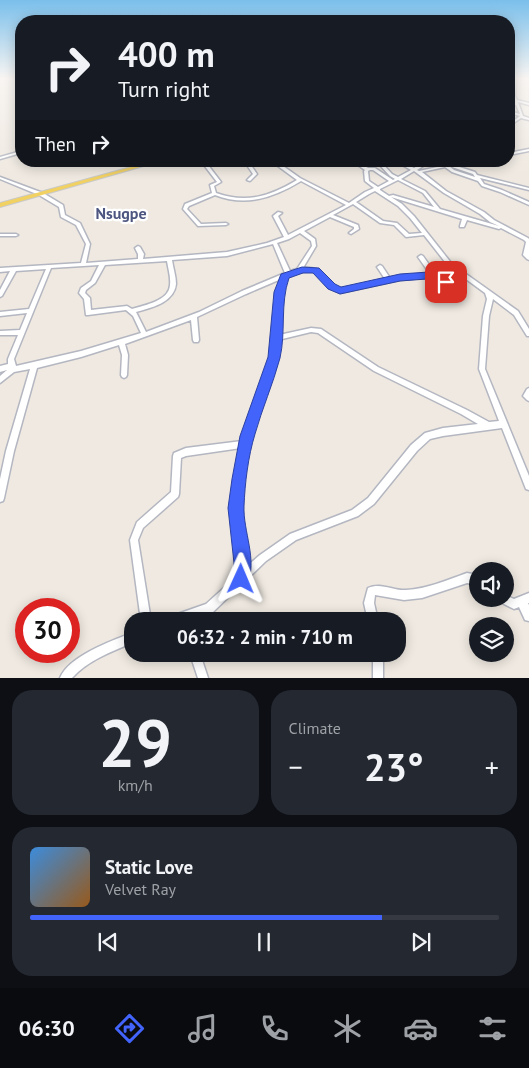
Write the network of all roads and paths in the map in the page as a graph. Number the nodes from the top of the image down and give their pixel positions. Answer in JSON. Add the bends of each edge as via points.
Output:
{"nodes":[{"id":1,"x":519,"y":111,"type":"edge"},
{"id":2,"x":515,"y":114,"type":"edge"},
{"id":3,"x":522,"y":117,"type":"junction"},
{"id":4,"x":529,"y":119,"type":"edge"},
{"id":5,"x":515,"y":121,"type":"edge"},
{"id":6,"x":529,"y":150,"type":"edge"},
{"id":7,"x":515,"y":153,"type":"edge"},
{"id":8,"x":15,"y":154,"type":"edge"},
{"id":9,"x":0,"y":158,"type":"edge"},
{"id":10,"x":138,"y":167,"type":"edge"},
{"id":11,"x":208,"y":167,"type":"edge"},
{"id":12,"x":250,"y":167,"type":"edge"},
{"id":13,"x":282,"y":167,"type":"edge"},
{"id":14,"x":363,"y":167,"type":"edge"},
{"id":15,"x":384,"y":167,"type":"edge"},
{"id":16,"x":410,"y":167,"type":"edge"},
{"id":17,"x":418,"y":167,"type":"edge"},
{"id":18,"x":439,"y":167,"type":"edge"},
{"id":19,"x":453,"y":167,"type":"edge"},
{"id":20,"x":414,"y":169,"type":"junction"},
{"id":21,"x":368,"y":170,"type":"junction"},
{"id":22,"x":420,"y":172,"type":"junction"},
{"id":23,"x":0,"y":178,"type":"edge"},
{"id":24,"x":479,"y":178,"type":"junction"},
{"id":25,"x":250,"y":180,"type":"dead end"},
{"id":26,"x":300,"y":180,"type":"junction"},
{"id":27,"x":396,"y":180,"type":"junction"},
{"id":28,"x":483,"y":185,"type":"junction"},
{"id":29,"x":377,"y":189,"type":"junction"},
{"id":30,"x":529,"y":189,"type":"edge"},
{"id":31,"x":479,"y":191,"type":"dead end"},
{"id":32,"x":383,"y":193,"type":"junction"},
{"id":33,"x":42,"y":194,"type":"junction"},
{"id":34,"x":215,"y":194,"type":"junction"},
{"id":35,"x":351,"y":204,"type":"junction"},
{"id":36,"x":529,"y":204,"type":"edge"},
{"id":37,"x":0,"y":205,"type":"edge"},
{"id":38,"x":438,"y":210,"type":"junction"},
{"id":39,"x":280,"y":213,"type":"dead end"},
{"id":40,"x":329,"y":215,"type":"junction"},
{"id":41,"x":465,"y":218,"type":"junction"},
{"id":42,"x":226,"y":224,"type":"dead end"},
{"id":43,"x":462,"y":226,"type":"dead end"},
{"id":44,"x":301,"y":231,"type":"junction"},
{"id":45,"x":351,"y":233,"type":"dead end"},
{"id":46,"x":514,"y":233,"type":"junction"},
{"id":47,"x":424,"y":234,"type":"junction"},
{"id":48,"x":0,"y":235,"type":"edge"},
{"id":49,"x":16,"y":235,"type":"dead end"},
{"id":50,"x":287,"y":238,"type":"junction"},
{"id":51,"x":527,"y":239,"type":"edge"},
{"id":52,"x":274,"y":242,"type":"junction"},
{"id":53,"x":138,"y":248,"type":"dead end"},
{"id":54,"x":421,"y":257,"type":"dead end"},
{"id":55,"x":529,"y":258,"type":"edge"},
{"id":56,"x":169,"y":260,"type":"junction"},
{"id":57,"x":140,"y":261,"type":"junction"},
{"id":58,"x":103,"y":263,"type":"junction"},
{"id":59,"x":83,"y":265,"type":"junction"},
{"id":60,"x":49,"y":267,"type":"junction"},
{"id":61,"x":380,"y":267,"type":"dead end"},
{"id":62,"x":452,"y":267,"type":"junction"},
{"id":63,"x":14,"y":269,"type":"junction"},
{"id":64,"x":0,"y":270,"type":"edge"},
{"id":65,"x":299,"y":271,"type":"junction"},
{"id":66,"x":443,"y":274,"type":"junction"},
{"id":67,"x":287,"y":276,"type":"junction"},
{"id":68,"x":434,"y":276,"type":"junction"},
{"id":69,"x":389,"y":280,"type":"junction"},
{"id":70,"x":487,"y":290,"type":"junction"},
{"id":71,"x":0,"y":295,"type":"edge"},
{"id":72,"x":438,"y":296,"type":"dead end"},
{"id":73,"x":30,"y":311,"type":"junction"},
{"id":74,"x":132,"y":311,"type":"junction"},
{"id":75,"x":0,"y":314,"type":"edge"},
{"id":76,"x":194,"y":317,"type":"junction"},
{"id":77,"x":22,"y":332,"type":"junction"},
{"id":78,"x":0,"y":333,"type":"edge"},
{"id":79,"x":144,"y":334,"type":"junction"},
{"id":80,"x":529,"y":334,"type":"edge"},
{"id":81,"x":276,"y":338,"type":"junction"},
{"id":82,"x":196,"y":340,"type":"dead end"},
{"id":83,"x":121,"y":341,"type":"junction"},
{"id":84,"x":34,"y":366,"type":"junction"},
{"id":85,"x":13,"y":368,"type":"junction"},
{"id":86,"x":0,"y":369,"type":"edge"},
{"id":87,"x":124,"y":375,"type":"dead end"},
{"id":88,"x":0,"y":380,"type":"edge"},
{"id":89,"x":529,"y":391,"type":"edge"},
{"id":90,"x":529,"y":398,"type":"edge"},
{"id":91,"x":503,"y":424,"type":"junction"},
{"id":92,"x":488,"y":426,"type":"junction"},
{"id":93,"x":246,"y":444,"type":"junction"},
{"id":94,"x":529,"y":486,"type":"edge"},
{"id":95,"x":0,"y":498,"type":"edge"},
{"id":96,"x":469,"y":578,"type":"edge"},
{"id":97,"x":241,"y":579,"type":"junction"},
{"id":98,"x":526,"y":600,"type":"edge"},
{"id":99,"x":514,"y":604,"type":"edge"},
{"id":100,"x":145,"y":612,"type":"edge"},
{"id":101,"x":199,"y":612,"type":"edge"},
{"id":102,"x":371,"y":612,"type":"edge"},
{"id":103,"x":529,"y":616,"type":"edge"},
{"id":104,"x":124,"y":641,"type":"edge"},
{"id":105,"x":198,"y":662,"type":"edge"},
{"id":106,"x":378,"y":662,"type":"edge"},
{"id":107,"x":65,"y":678,"type":"edge"},
{"id":108,"x":203,"y":678,"type":"edge"},
{"id":109,"x":378,"y":678,"type":"edge"}],
"edges":[{"from":1,"to":3,"type":"street"},
{"from":2,"to":3,"type":"street"},
{"from":3,"to":4,"type":"street"},
{"from":3,"to":5,"type":"street"},
{"from":6,"to":7,"type":"street"},
{"from":8,"to":9,"type":"street"},
{"from":10,"to":33,"type":"main road"},
{"from":11,"to":34,"type":"street","via":[[219,182],[212,185]]},
{"from":12,"to":25,"type":"street","via":[[255,174]]},
{"from":13,"to":26,"type":"street"},
{"from":14,"to":21,"type":"street"},
{"from":15,"to":27,"type":"street"},
{"from":16,"to":20,"type":"street"},
{"from":17,"to":20,"type":"street"},
{"from":18,"to":22,"type":"street"},
{"from":19,"to":24,"type":"street","via":[[474,173]]},
{"from":20,"to":22,"type":"street"},
{"from":20,"to":27,"type":"street"},
{"from":21,"to":27,"type":"street","via":[[374,169]]},
{"from":21,"to":29,"type":"street","via":[[366,181]]},
{"from":22,"to":46,"type":"street","via":[[451,196]]},
{"from":23,"to":33,"type":"street"},
{"from":24,"to":28,"type":"street"},
{"from":24,"to":30,"type":"street"},
{"from":26,"to":34,"type":"street","via":[[261,198],[235,200]]},
{"from":26,"to":35,"type":"street"},
{"from":27,"to":29,"type":"street"},
{"from":27,"to":38,"type":"street","via":[[424,192]]},
{"from":28,"to":31,"type":"street"},
{"from":28,"to":36,"type":"street"},
{"from":29,"to":32,"type":"street"},
{"from":29,"to":35,"type":"street"},
{"from":32,"to":38,"type":"street"},
{"from":32,"to":47,"type":"street","via":[[400,205]]},
{"from":33,"to":37,"type":"main road"},
{"from":33,"to":59,"type":"street","via":[[61,206],[63,216],[78,224],[88,244]]},
{"from":34,"to":42,"type":"street","via":[[187,205],[185,209],[200,225]]},
{"from":35,"to":40,"type":"street"},
{"from":35,"to":47,"type":"street","via":[[382,222],[395,224],[408,236]]},
{"from":38,"to":41,"type":"street"},
{"from":39,"to":50,"type":"street","via":[[275,216]]},
{"from":40,"to":44,"type":"street"},
{"from":40,"to":45,"type":"street","via":[[356,226]]},
{"from":41,"to":43,"type":"street"},
{"from":41,"to":46,"type":"street"},
{"from":44,"to":50,"type":"street"},
{"from":44,"to":65,"type":"street","via":[[313,240],[314,246]]},
{"from":46,"to":51,"type":"street"},
{"from":47,"to":62,"type":"street"},
{"from":48,"to":49,"type":"street"},
{"from":50,"to":52,"type":"street"},
{"from":51,"to":55,"type":"street","via":[[526,255]]},
{"from":52,"to":56,"type":"street","via":[[227,254]]},
{"from":52,"to":67,"type":"street"},
{"from":53,"to":57,"type":"street"},
{"from":54,"to":68,"type":"street"},
{"from":56,"to":57,"type":"street"},
{"from":56,"to":74,"type":"street","via":[[171,290],[153,305]]},
{"from":57,"to":58,"type":"street"},
{"from":58,"to":59,"type":"street"},
{"from":58,"to":74,"type":"street","via":[[93,282],[83,289],[88,313],[123,307]]},
{"from":59,"to":60,"type":"street"},
{"from":60,"to":63,"type":"street"},
{"from":60,"to":73,"type":"street"},
{"from":61,"to":69,"type":"street"},
{"from":62,"to":66,"type":"street","via":[[452,271]]},
{"from":62,"to":70,"type":"street"},
{"from":63,"to":64,"type":"street"},
{"from":63,"to":71,"type":"street"},
{"from":65,"to":67,"type":"street"},
{"from":65,"to":69,"type":"street","via":[[316,270],[331,287],[340,290]]},
{"from":66,"to":68,"type":"street"},
{"from":66,"to":72,"type":"street","via":[[447,288]]},
{"from":67,"to":76,"type":"street","via":[[241,293]]},
{"from":67,"to":81,"type":"street","via":[[279,292]]},
{"from":68,"to":69,"type":"street"},
{"from":70,"to":80,"type":"street","via":[[516,313]]},
{"from":70,"to":91,"type":"street","via":[[490,299],[482,369]]},
{"from":73,"to":75,"type":"street"},
{"from":73,"to":77,"type":"street"},
{"from":74,"to":79,"type":"street"},
{"from":76,"to":79,"type":"street"},
{"from":76,"to":82,"type":"street"},
{"from":77,"to":78,"type":"street"},
{"from":77,"to":85,"type":"street","via":[[11,359]]},
{"from":79,"to":83,"type":"street"},
{"from":81,"to":92,"type":"street","via":[[319,331],[376,369]]},
{"from":81,"to":93,"type":"street","via":[[274,357]]},
{"from":83,"to":84,"type":"street","via":[[57,362]]},
{"from":83,"to":87,"type":"street","via":[[125,355]]},
{"from":84,"to":85,"type":"street"},
{"from":84,"to":95,"type":"street"},
{"from":85,"to":86,"type":"street"},
{"from":85,"to":88,"type":"street"},
{"from":89,"to":90,"type":"street"},
{"from":91,"to":92,"type":"street"},
{"from":91,"to":94,"type":"street"},
{"from":92,"to":97,"type":"street","via":[[428,436],[414,448],[371,501],[355,513],[293,537],[263,558]]},
{"from":93,"to":97,"type":"street","via":[[236,508]]},
{"from":93,"to":100,"type":"street","via":[[177,456],[175,494],[140,525],[134,540]]},
{"from":96,"to":102,"type":"street","via":[[422,593],[404,595],[371,591]]},
{"from":97,"to":101,"type":"street","via":[[209,608]]},
{"from":98,"to":99,"type":"street"},
{"from":98,"to":103,"type":"street"},
{"from":104,"to":107,"type":"street","via":[[76,665]]},
{"from":105,"to":108,"type":"street"},
{"from":106,"to":109,"type":"street"}]}
